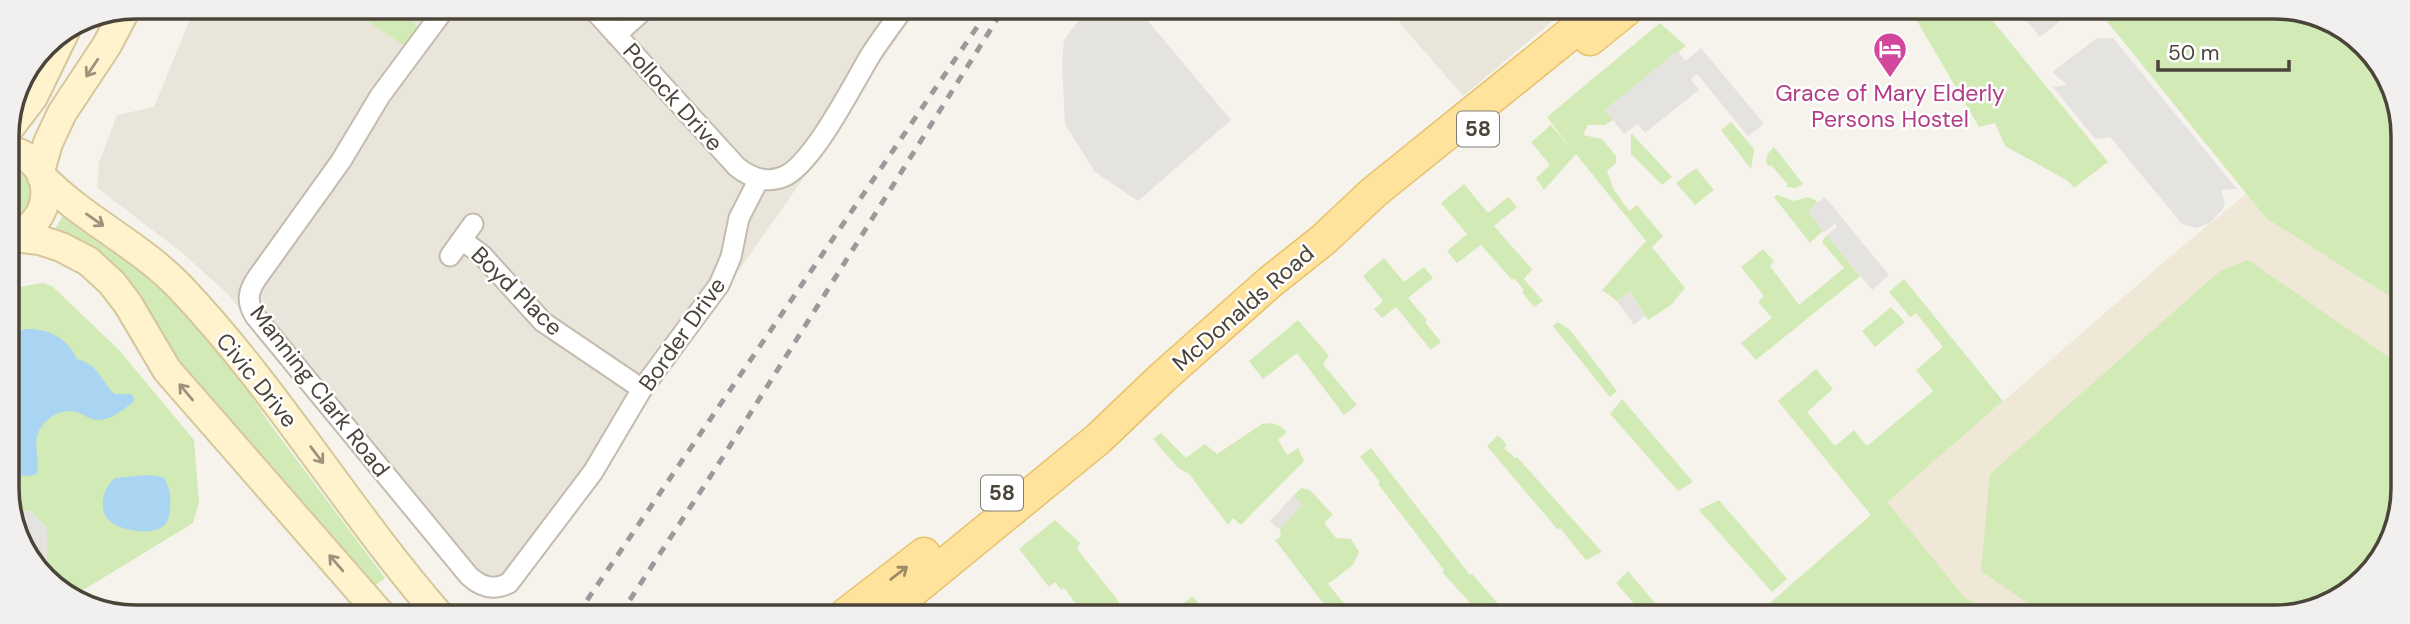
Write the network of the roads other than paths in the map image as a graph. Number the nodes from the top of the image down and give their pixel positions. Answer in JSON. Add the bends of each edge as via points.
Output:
{"nodes":[{"id":1,"x":437,"y":19,"type":"edge"},
{"id":2,"x":602,"y":19,"type":"edge"},
{"id":3,"x":634,"y":19,"type":"edge"},
{"id":4,"x":896,"y":19,"type":"edge"},
{"id":5,"x":1589,"y":19,"type":"edge"},
{"id":6,"x":1615,"y":19,"type":"edge"},
{"id":7,"x":120,"y":21,"type":"edge"},
{"id":8,"x":616,"y":35,"type":"junction"},
{"id":9,"x":55,"y":52,"type":"edge"},
{"id":10,"x":22,"y":111,"type":"edge"},
{"id":11,"x":20,"y":154,"type":"edge"},
{"id":12,"x":41,"y":174,"type":"junction"},
{"id":13,"x":759,"y":179,"type":"junction"},
{"id":14,"x":20,"y":234,"type":"edge"},
{"id":15,"x":20,"y":238,"type":"edge"},
{"id":16,"x":1323,"y":240,"type":"junction"},
{"id":17,"x":450,"y":257,"type":"dead end"},
{"id":18,"x":1163,"y":377,"type":"junction"},
{"id":19,"x":642,"y":389,"type":"junction"},
{"id":20,"x":488,"y":587,"type":"joint"},
{"id":21,"x":372,"y":605,"type":"edge"},
{"id":22,"x":431,"y":605,"type":"edge"},
{"id":23,"x":858,"y":605,"type":"edge"},
{"id":24,"x":896,"y":605,"type":"edge"}],
"edges":[{"from":1,"to":20,"type":"street","name":"Manning Clark Road","via":[[251,286],[248,299],[255,316],[469,576]]},
{"from":2,"to":8,"type":"street","name":"Pollock Drive"},
{"from":3,"to":8,"type":"street"},
{"from":4,"to":13,"type":"street","via":[[804,160],[781,177]]},
{"from":5,"to":16,"type":"main road","name":"McDonalds Road","number":"58","via":[[1373,193]]},
{"from":6,"to":16,"type":"main road","name":"McDonalds Road","number":"58","via":[[1469,136]]},
{"from":7,"to":12,"type":"main road","one_way":true,"via":[[62,113]]},
{"from":8,"to":13,"type":"street","name":"Pollock Drive","via":[[737,167]]},
{"from":9,"to":10,"type":"main road"},
{"from":11,"to":12,"type":"main road","name":"Civic Drive"},
{"from":12,"to":14,"type":"main road","via":[[46,189],[41,213]]},
{"from":12,"to":22,"type":"main road","name":"Civic Drive","one_way":true,"via":[[70,202],[177,284],[199,308],[262,382]]},
{"from":13,"to":19,"type":"street","name":"Border Drive","via":[[739,218],[719,285]]},
{"from":21,"to":15,"type":"main road","one_way":true,"via":[[167,370],[112,283],[88,261],[61,247]]},
{"from":16,"to":18,"type":"main road","name":"McDonalds Road","number":"58"},
{"from":17,"to":19,"type":"street","name":"Boyd Place","via":[[467,232],[543,323]]},
{"from":23,"to":18,"type":"main road","name":"McDonalds Road","number":"58","one_way":true,"via":[[1083,430]]},
{"from":18,"to":24,"type":"main road","name":"McDonalds Road","number":"58","via":[[1098,439]]},
{"from":19,"to":20,"type":"street","name":"Border Drive","via":[[593,472],[515,577],[504,586]]}]}
